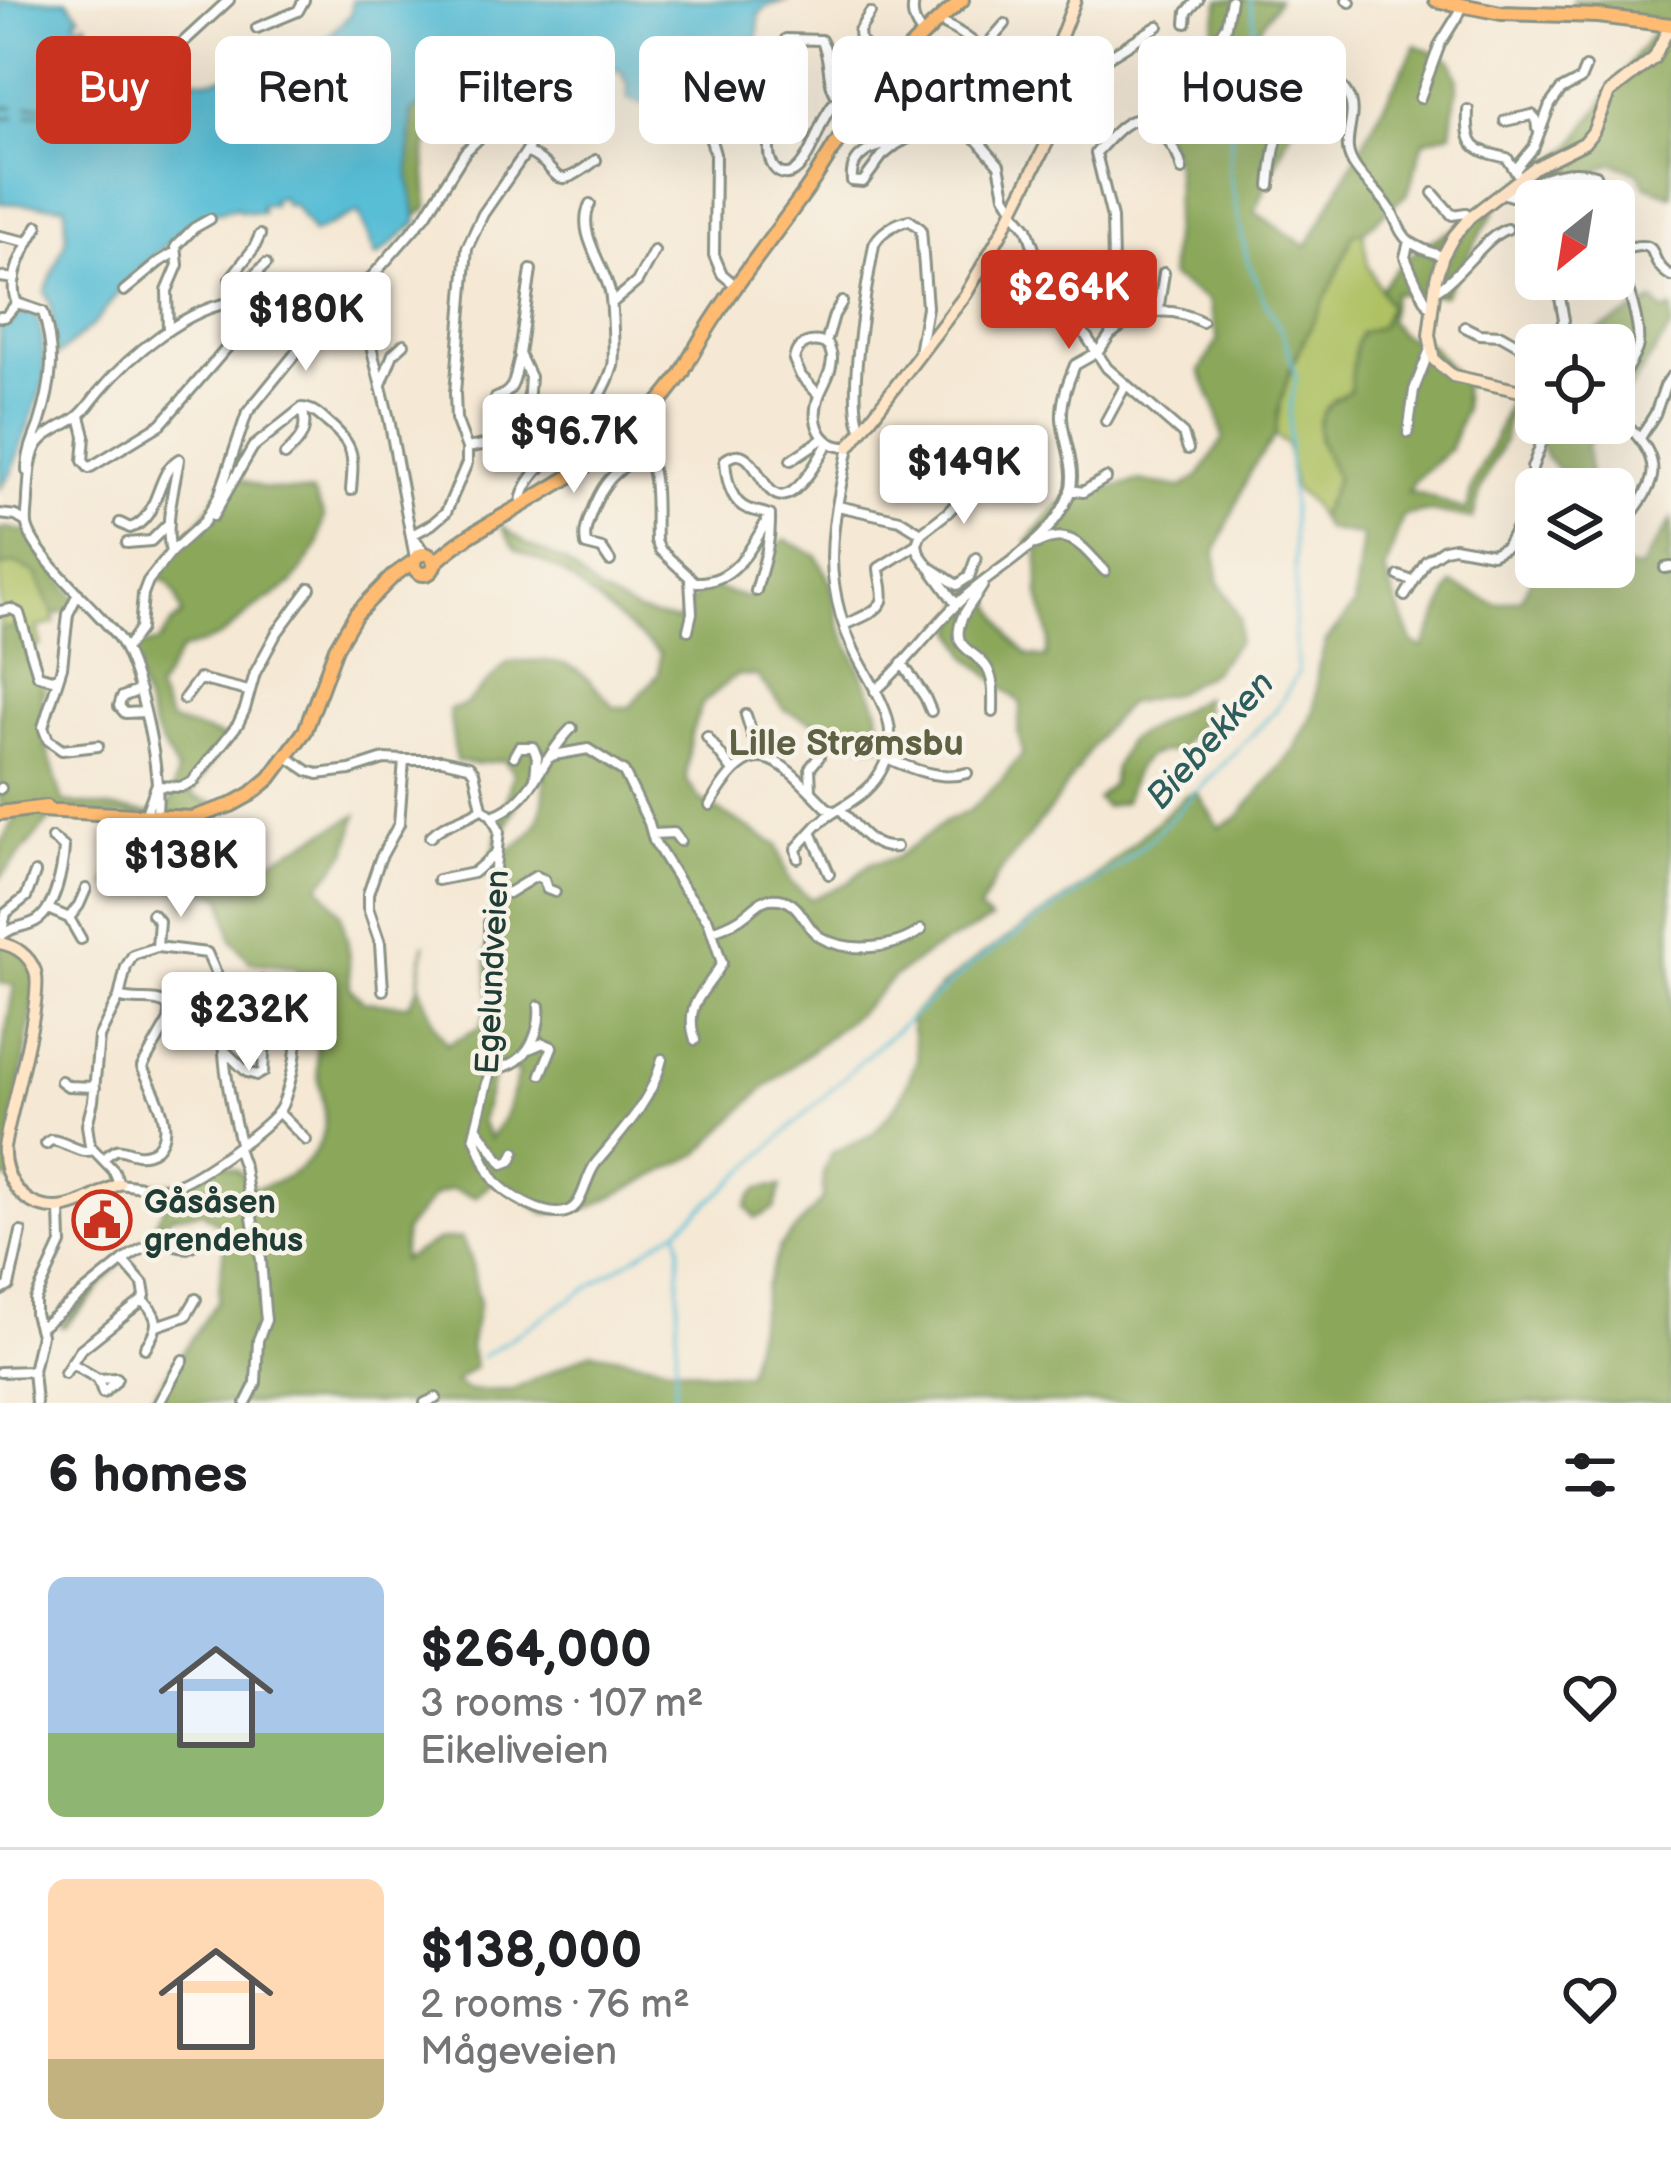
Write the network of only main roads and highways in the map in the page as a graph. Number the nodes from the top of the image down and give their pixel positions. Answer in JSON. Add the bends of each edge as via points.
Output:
{"nodes":[{"id":1,"x":962,"y":0,"type":"edge"},
{"id":2,"x":1436,"y":0,"type":"edge"},
{"id":3,"x":1671,"y":26,"type":"edge"},
{"id":4,"x":0,"y":813,"type":"edge"}],
"edges":[{"from":1,"to":4,"type":"main road","via":[[858,110],[681,375],[632,433],[382,587],[349,624],[297,740],[270,778],[207,812],[60,806]]},
{"from":2,"to":3,"type":"main road"}]}
